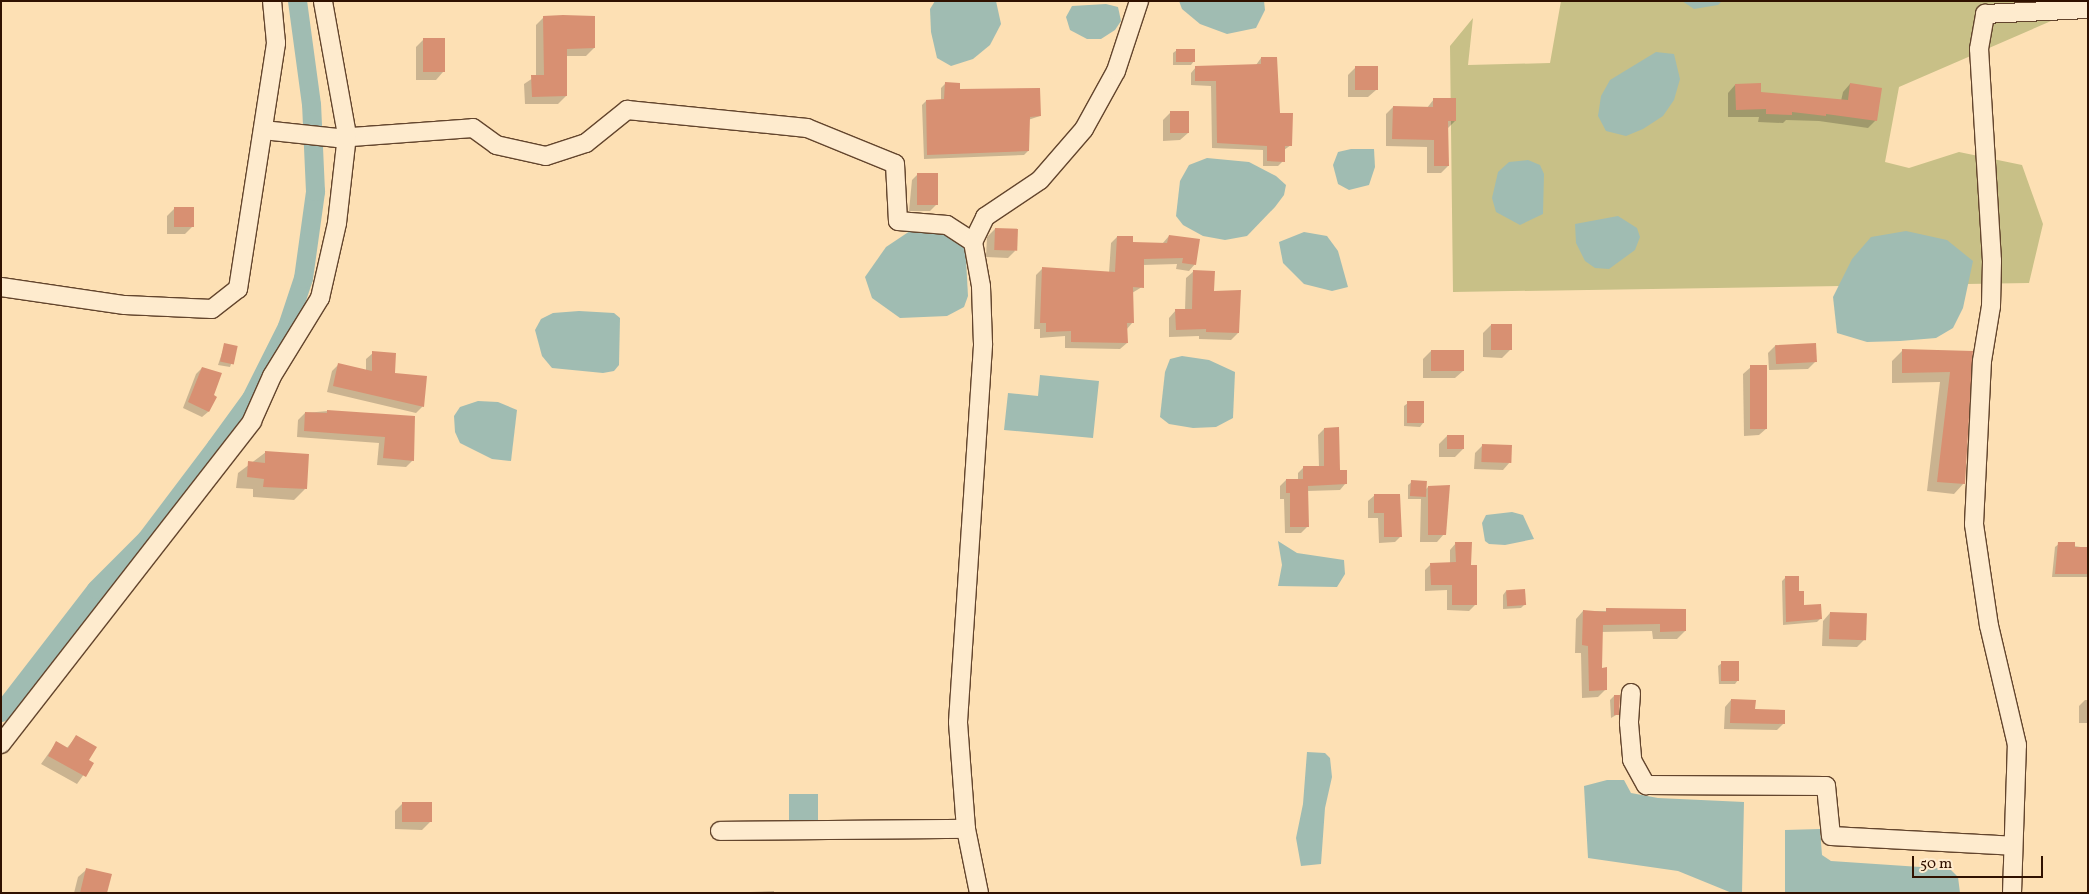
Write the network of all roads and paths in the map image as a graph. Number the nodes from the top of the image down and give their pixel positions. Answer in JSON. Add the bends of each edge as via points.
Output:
{"nodes":[{"id":1,"x":272,"y":1,"type":"edge"},
{"id":2,"x":322,"y":1,"type":"edge"},
{"id":3,"x":1139,"y":1,"type":"edge"},
{"id":4,"x":2088,"y":9,"type":"edge"},
{"id":5,"x":264,"y":130,"type":"junction"},
{"id":6,"x":342,"y":137,"type":"junction"},
{"id":7,"x":973,"y":242,"type":"junction"},
{"id":8,"x":1,"y":287,"type":"edge"},
{"id":9,"x":1631,"y":693,"type":"dead end"},
{"id":10,"x":1,"y":744,"type":"edge"},
{"id":11,"x":966,"y":829,"type":"junction"},
{"id":12,"x":720,"y":831,"type":"dead end"},
{"id":13,"x":2013,"y":846,"type":"junction"},
{"id":14,"x":979,"y":893,"type":"edge"},
{"id":15,"x":2012,"y":893,"type":"edge"}],
"edges":[{"from":1,"to":5,"type":"street","via":[[276,44]]},
{"from":2,"to":6,"type":"street"},
{"from":3,"to":7,"type":"street","via":[[1116,70],[1084,129],[1040,180],[985,218]]},
{"from":4,"to":13,"type":"street","via":[[1984,14],[1979,49],[1992,261],[1991,306],[1982,361],[1974,524],[1989,626],[2016,745]]},
{"from":5,"to":6,"type":"street"},
{"from":5,"to":8,"type":"street","via":[[238,289],[212,309],[126,304]]},
{"from":6,"to":7,"type":"street","via":[[473,128],[496,145],[546,156],[586,143],[627,110],[807,128],[896,164],[898,221],[947,225]]},
{"from":6,"to":10,"type":"street","via":[[338,222],[320,298],[272,376],[252,421]]},
{"from":7,"to":11,"type":"street","via":[[981,286],[983,344],[958,722]]},
{"from":9,"to":13,"type":"street","via":[[1632,760],[1646,785],[1826,786],[1831,836]]},
{"from":11,"to":12,"type":"street"},
{"from":11,"to":14,"type":"street"},
{"from":13,"to":15,"type":"street"}]}
